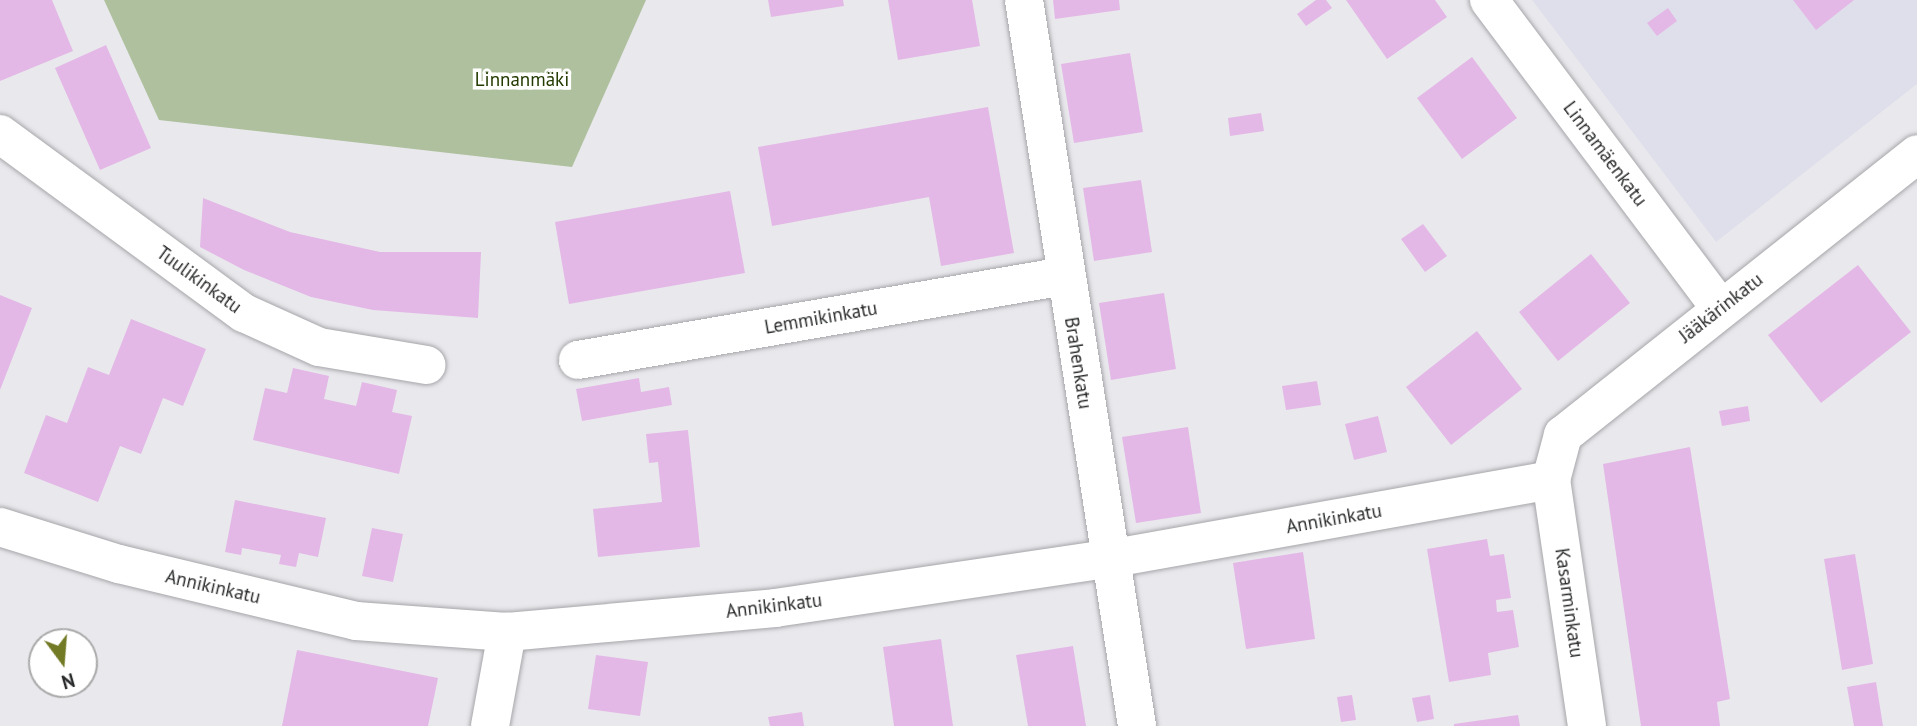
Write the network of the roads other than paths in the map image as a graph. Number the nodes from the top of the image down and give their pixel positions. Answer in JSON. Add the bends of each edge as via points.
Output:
{"nodes":[{"id":1,"x":1024,"y":0,"type":"edge"},
{"id":2,"x":1489,"y":0,"type":"edge"},
{"id":3,"x":0,"y":135,"type":"edge"},
{"id":4,"x":1917,"y":154,"type":"edge"},
{"id":5,"x":1065,"y":276,"type":"junction"},
{"id":6,"x":1720,"y":308,"type":"junction"},
{"id":7,"x":578,"y":360,"type":"dead end"},
{"id":8,"x":426,"y":365,"type":"dead end"},
{"id":9,"x":1551,"y":480,"type":"junction"},
{"id":10,"x":0,"y":527,"type":"edge"},
{"id":11,"x":1108,"y":559,"type":"junction"},
{"id":12,"x":507,"y":632,"type":"junction"},
{"id":13,"x":490,"y":726,"type":"edge"},
{"id":14,"x":1137,"y":726,"type":"edge"},
{"id":15,"x":1587,"y":726,"type":"edge"}],
"edges":[{"from":1,"to":5,"type":"street","name":"Brahenkatu"},
{"from":2,"to":6,"type":"street","name":"Linnamäenkatu"},
{"from":3,"to":8,"type":"street","name":"Tuulikinkatu","via":[[244,313],[319,347]]},
{"from":4,"to":6,"type":"street","name":"Jääkärinkatu"},
{"from":5,"to":7,"type":"street","name":"Lemmikinkatu"},
{"from":5,"to":11,"type":"street","name":"Brahenkatu"},
{"from":6,"to":9,"type":"street","name":"Jääkärinkatu","via":[[1563,435]]},
{"from":9,"to":11,"type":"street","name":"Annikinkatu"},
{"from":9,"to":15,"type":"street","name":"Kasarminkatu"},
{"from":10,"to":12,"type":"street","name":"Annikinkatu","via":[[119,564],[355,621]]},
{"from":11,"to":12,"type":"street","name":"Annikinkatu","via":[[775,608]]},
{"from":11,"to":14,"type":"street","name":"Brahenkatu"},
{"from":12,"to":13,"type":"street"}]}
